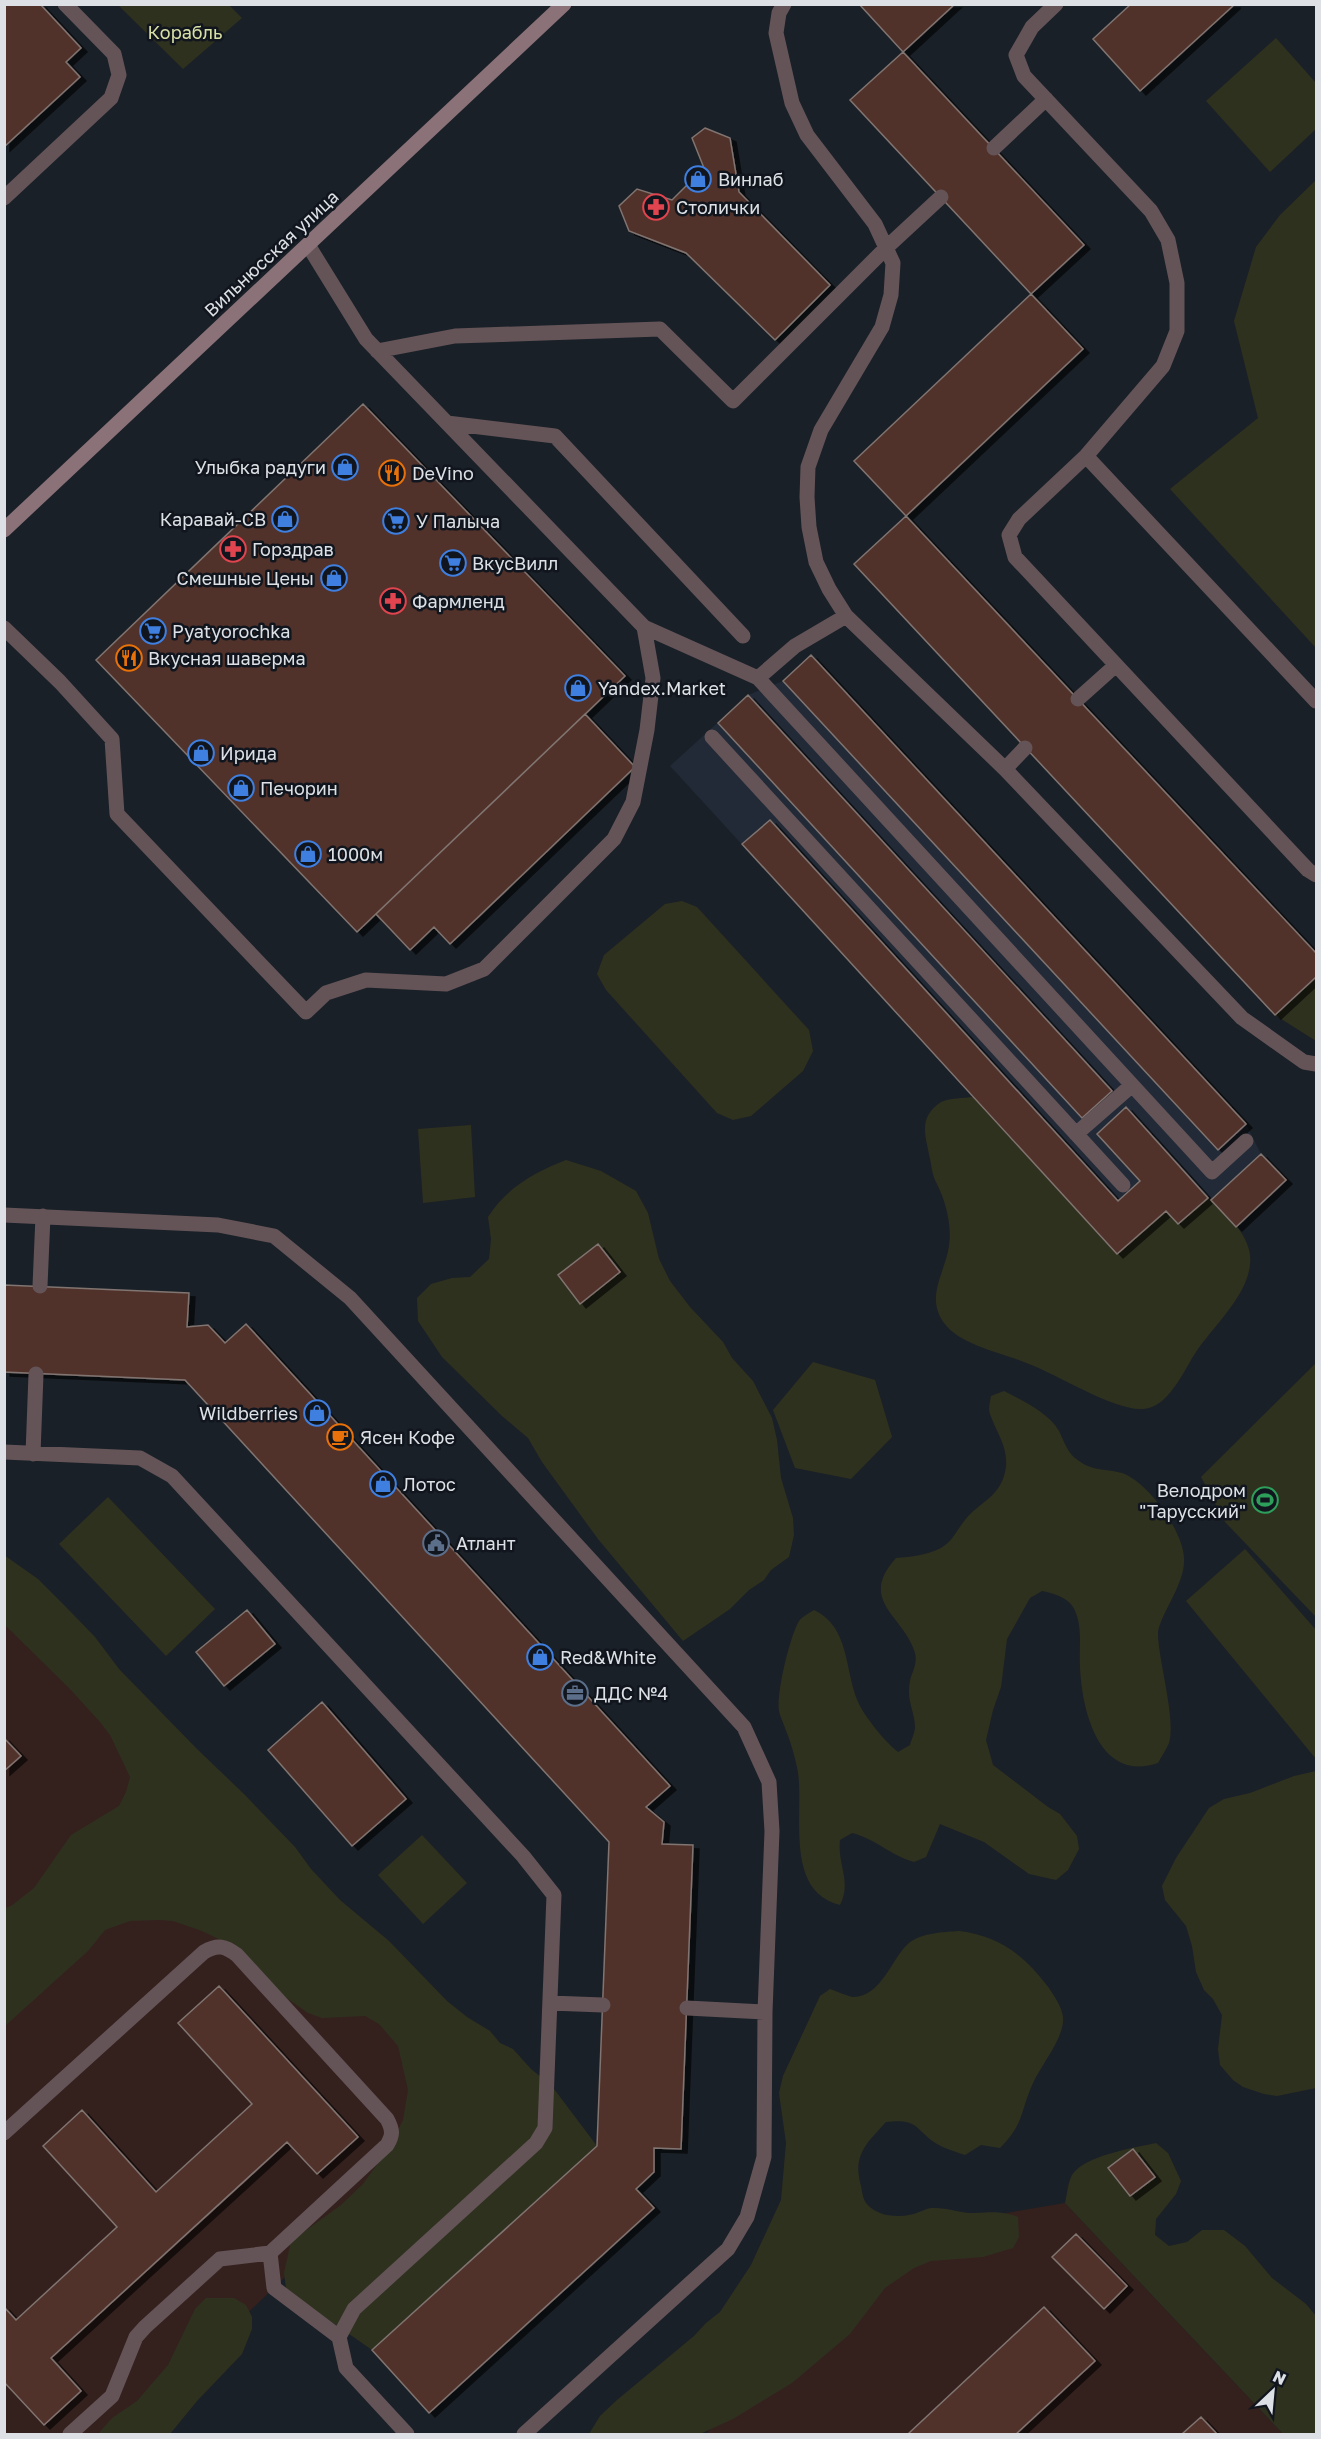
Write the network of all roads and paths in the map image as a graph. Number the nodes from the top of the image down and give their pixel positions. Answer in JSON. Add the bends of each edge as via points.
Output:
{"nodes":[{"id":1,"x":64,"y":4,"type":"edge"},
{"id":2,"x":564,"y":4,"type":"edge"},
{"id":3,"x":784,"y":4,"type":"edge"},
{"id":4,"x":1056,"y":4,"type":"edge"},
{"id":5,"x":1046,"y":99,"type":"junction"},
{"id":6,"x":994,"y":148,"type":"dead end"},
{"id":7,"x":941,"y":197,"type":"dead end"},
{"id":8,"x":4,"y":198,"type":"edge"},
{"id":9,"x":308,"y":244,"type":"junction"},
{"id":10,"x":886,"y":247,"type":"junction"},
{"id":11,"x":377,"y":351,"type":"junction"},
{"id":12,"x":447,"y":423,"type":"junction"},
{"id":13,"x":1086,"y":456,"type":"junction"},
{"id":14,"x":4,"y":530,"type":"edge"},
{"id":15,"x":846,"y":616,"type":"junction"},
{"id":16,"x":644,"y":627,"type":"junction"},
{"id":17,"x":4,"y":628,"type":"edge"},
{"id":18,"x":743,"y":636,"type":"dead end"},
{"id":19,"x":1116,"y":665,"type":"junction"},
{"id":20,"x":758,"y":678,"type":"junction"},
{"id":21,"x":1078,"y":699,"type":"dead end"},
{"id":22,"x":1317,"y":701,"type":"edge"},
{"id":23,"x":712,"y":737,"type":"dead end"},
{"id":24,"x":1025,"y":748,"type":"dead end"},
{"id":25,"x":1005,"y":769,"type":"junction"},
{"id":26,"x":1317,"y":875,"type":"edge"},
{"id":27,"x":1317,"y":1064,"type":"edge"},
{"id":28,"x":1131,"y":1086,"type":"junction"},
{"id":29,"x":1076,"y":1134,"type":"junction"},
{"id":30,"x":1246,"y":1141,"type":"dead end"},
{"id":31,"x":1123,"y":1185,"type":"dead end"},
{"id":32,"x":4,"y":1215,"type":"edge"},
{"id":33,"x":43,"y":1216,"type":"junction"},
{"id":34,"x":40,"y":1286,"type":"dead end"},
{"id":35,"x":36,"y":1374,"type":"dead end"},
{"id":36,"x":4,"y":1452,"type":"edge"},
{"id":37,"x":33,"y":1454,"type":"junction"},
{"id":38,"x":550,"y":2002,"type":"junction"},
{"id":39,"x":603,"y":2005,"type":"dead end"},
{"id":40,"x":687,"y":2008,"type":"dead end"},
{"id":41,"x":765,"y":2012,"type":"junction"},
{"id":42,"x":4,"y":2133,"type":"edge"},
{"id":43,"x":270,"y":2253,"type":"junction"},
{"id":44,"x":339,"y":2337,"type":"junction"},
{"id":45,"x":70,"y":2434,"type":"edge"},
{"id":46,"x":407,"y":2434,"type":"edge"},
{"id":47,"x":524,"y":2434,"type":"edge"}],
"edges":[{"from":1,"to":8,"type":"lane","via":[[114,54],[119,75],[111,98]]},
{"from":2,"to":9,"type":"street","name":"Вильнюсская улица"},
{"from":3,"to":10,"type":"lane","via":[[776,33],[792,103],[807,135],[875,224]]},
{"from":4,"to":5,"type":"lane","via":[[1032,27],[1016,55],[1024,76]]},
{"from":5,"to":6,"type":"lane"},
{"from":5,"to":13,"type":"lane","via":[[1151,211],[1168,240],[1178,283],[1177,331],[1163,366]]},
{"from":7,"to":10,"type":"lane"},
{"from":9,"to":11,"type":"lane"},
{"from":9,"to":14,"type":"street","name":"Вильнюсская улица"},
{"from":10,"to":11,"type":"lane","via":[[734,400],[660,329],[455,336]]},
{"from":10,"to":15,"type":"lane","via":[[893,263],[891,296],[882,327],[821,430],[808,467],[809,527],[816,562]]},
{"from":11,"to":12,"type":"lane"},
{"from":12,"to":16,"type":"lane"},
{"from":12,"to":18,"type":"lane","via":[[555,436]]},
{"from":13,"to":19,"type":"lane","via":[[1019,519],[1009,535],[1015,557]]},
{"from":13,"to":22,"type":"lane"},
{"from":15,"to":20,"type":"lane","via":[[795,646]]},
{"from":15,"to":25,"type":"lane"},
{"from":16,"to":17,"type":"lane","via":[[653,678],[648,730],[633,802],[614,839],[484,969],[446,984],[366,980],[326,993],[306,1012],[117,814],[112,739]]},
{"from":16,"to":20,"type":"lane"},
{"from":19,"to":21,"type":"lane"},
{"from":19,"to":26,"type":"lane","via":[[1308,870]]},
{"from":20,"to":28,"type":"lane"},
{"from":23,"to":29,"type":"lane"},
{"from":24,"to":25,"type":"lane"},
{"from":25,"to":27,"type":"lane","via":[[1242,1018],[1304,1062]]},
{"from":28,"to":29,"type":"lane"},
{"from":28,"to":30,"type":"lane","via":[[1212,1172]]},
{"from":29,"to":31,"type":"lane"},
{"from":32,"to":33,"type":"lane"},
{"from":33,"to":34,"type":"lane"},
{"from":33,"to":41,"type":"lane","via":[[218,1225],[274,1236],[350,1298],[744,1727],[769,1782],[772,1831]]},
{"from":35,"to":37,"type":"lane"},
{"from":36,"to":37,"type":"lane"},
{"from":37,"to":38,"type":"lane","via":[[140,1458],[172,1476],[195,1499],[554,1894]]},
{"from":38,"to":39,"type":"lane"},
{"from":38,"to":44,"type":"lane","via":[[545,2128],[536,2143],[354,2309]]},
{"from":40,"to":41,"type":"lane"},
{"from":41,"to":47,"type":"lane","via":[[764,2157],[747,2217],[728,2249]]},
{"from":42,"to":43,"type":"lane","via":[[204,1952],[214,1946],[226,1947],[379,2110],[392,2129],[387,2145]]},
{"from":43,"to":44,"type":"lane","via":[[274,2288]]},
{"from":43,"to":45,"type":"lane","via":[[220,2259],[136,2337],[112,2396]]},
{"from":44,"to":46,"type":"lane","via":[[346,2368]]}]}
